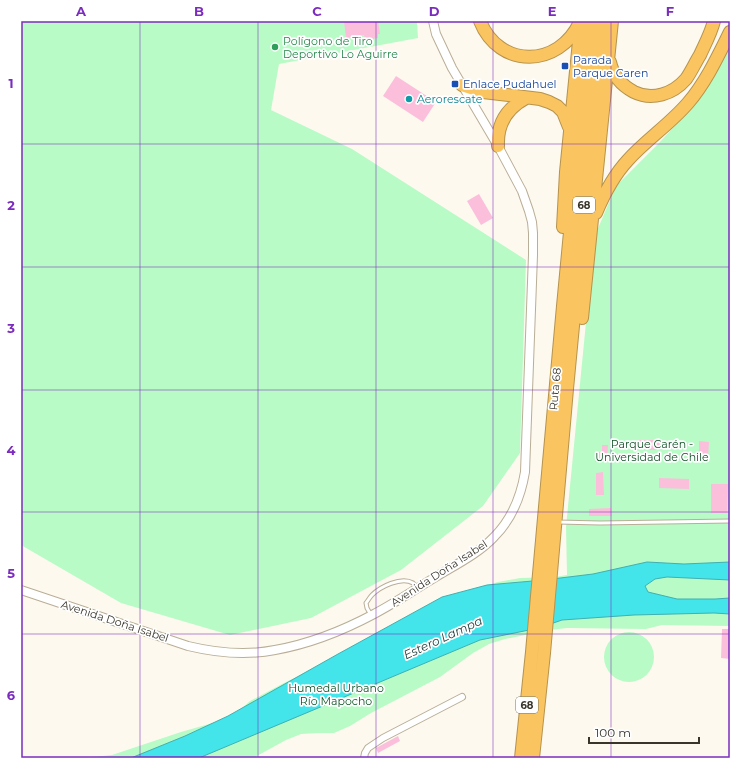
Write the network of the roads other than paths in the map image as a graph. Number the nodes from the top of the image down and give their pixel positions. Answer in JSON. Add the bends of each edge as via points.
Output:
{"nodes":[{"id":1,"x":433,"y":21,"type":"edge"},
{"id":2,"x":480,"y":21,"type":"edge"},
{"id":3,"x":581,"y":21,"type":"edge"},
{"id":4,"x":590,"y":21,"type":"edge"},
{"id":5,"x":602,"y":21,"type":"edge"},
{"id":6,"x":612,"y":21,"type":"edge"},
{"id":7,"x":714,"y":21,"type":"edge"},
{"id":8,"x":730,"y":32,"type":"edge"},
{"id":9,"x":609,"y":58,"type":"junction"},
{"id":10,"x":462,"y":85,"type":"junction"},
{"id":11,"x":526,"y":98,"type":"junction"},
{"id":12,"x":570,"y":131,"type":"junction"},
{"id":13,"x":498,"y":146,"type":"junction"},
{"id":14,"x":592,"y":225,"type":"junction"},
{"id":15,"x":563,"y":306,"type":"junction"},
{"id":16,"x":567,"y":389,"type":"junction"},
{"id":17,"x":730,"y":521,"type":"edge"},
{"id":18,"x":555,"y":522,"type":"junction"},
{"id":19,"x":545,"y":573,"type":"junction"},
{"id":20,"x":417,"y":588,"type":"junction"},
{"id":21,"x":21,"y":590,"type":"edge"},
{"id":22,"x":371,"y":616,"type":"junction"},
{"id":23,"x":538,"y":652,"type":"junction"},
{"id":24,"x":462,"y":696,"type":"dead end"},
{"id":25,"x":364,"y":758,"type":"edge"},
{"id":26,"x":521,"y":758,"type":"edge"},
{"id":27,"x":533,"y":758,"type":"edge"}],
"edges":[{"from":1,"to":10,"type":"street","name":"Avenida Doña Isabel","via":[[444,52]]},
{"from":2,"to":3,"type":"highway","via":[[499,47],[509,53],[529,57],[548,54],[562,46]]},
{"from":3,"to":12,"type":"highway"},
{"from":4,"to":15,"type":"highway","name":"Ruta 68","number":"68"},
{"from":5,"to":16,"type":"highway","name":"Ruta 68","number":"68"},
{"from":6,"to":9,"type":"highway"},
{"from":7,"to":9,"type":"highway","via":[[708,40],[686,78],[664,94],[646,96],[626,88],[616,78]]},
{"from":8,"to":14,"type":"highway","via":[[711,70],[689,102],[633,154],[617,174],[601,202]]},
{"from":9,"to":14,"type":"highway"},
{"from":10,"to":11,"type":"highway","via":[[483,92]]},
{"from":10,"to":13,"type":"street","name":"Avenida Doña Isabel"},
{"from":11,"to":12,"type":"highway","via":[[544,100],[557,106],[565,116]]},
{"from":11,"to":13,"type":"highway","via":[[514,105],[505,115],[498,133]]},
{"from":12,"to":15,"type":"highway","via":[[562,228]]},
{"from":13,"to":20,"type":"street","name":"Avenida Doña Isabel","via":[[526,201],[533,233],[524,481],[514,510],[495,537],[478,551]]},
{"from":14,"to":16,"type":"highway","via":[[582,318]]},
{"from":15,"to":19,"type":"highway","name":"Ruta 68","number":"68"},
{"from":16,"to":18,"type":"highway","name":"Ruta 68","number":"68"},
{"from":17,"to":18,"type":"lane"},
{"from":18,"to":19,"type":"highway","name":"Ruta 68","number":"68"},
{"from":19,"to":23,"type":"highway","name":"Ruta 68","number":"68"},
{"from":20,"to":22,"type":"street","name":"Avenida Doña Isabel"},
{"from":20,"to":22,"type":"lane","via":[[413,583],[403,581],[383,587],[366,603]]},
{"from":21,"to":22,"type":"street","name":"Avenida Doña Isabel","via":[[188,646],[227,653],[260,653],[290,647],[322,637]]},
{"from":23,"to":26,"type":"highway","name":"Ruta 68","number":"68"},
{"from":23,"to":27,"type":"highway","name":"Ruta 68","number":"68"},
{"from":24,"to":25,"type":"street","via":[[383,738],[368,748]]}]}
